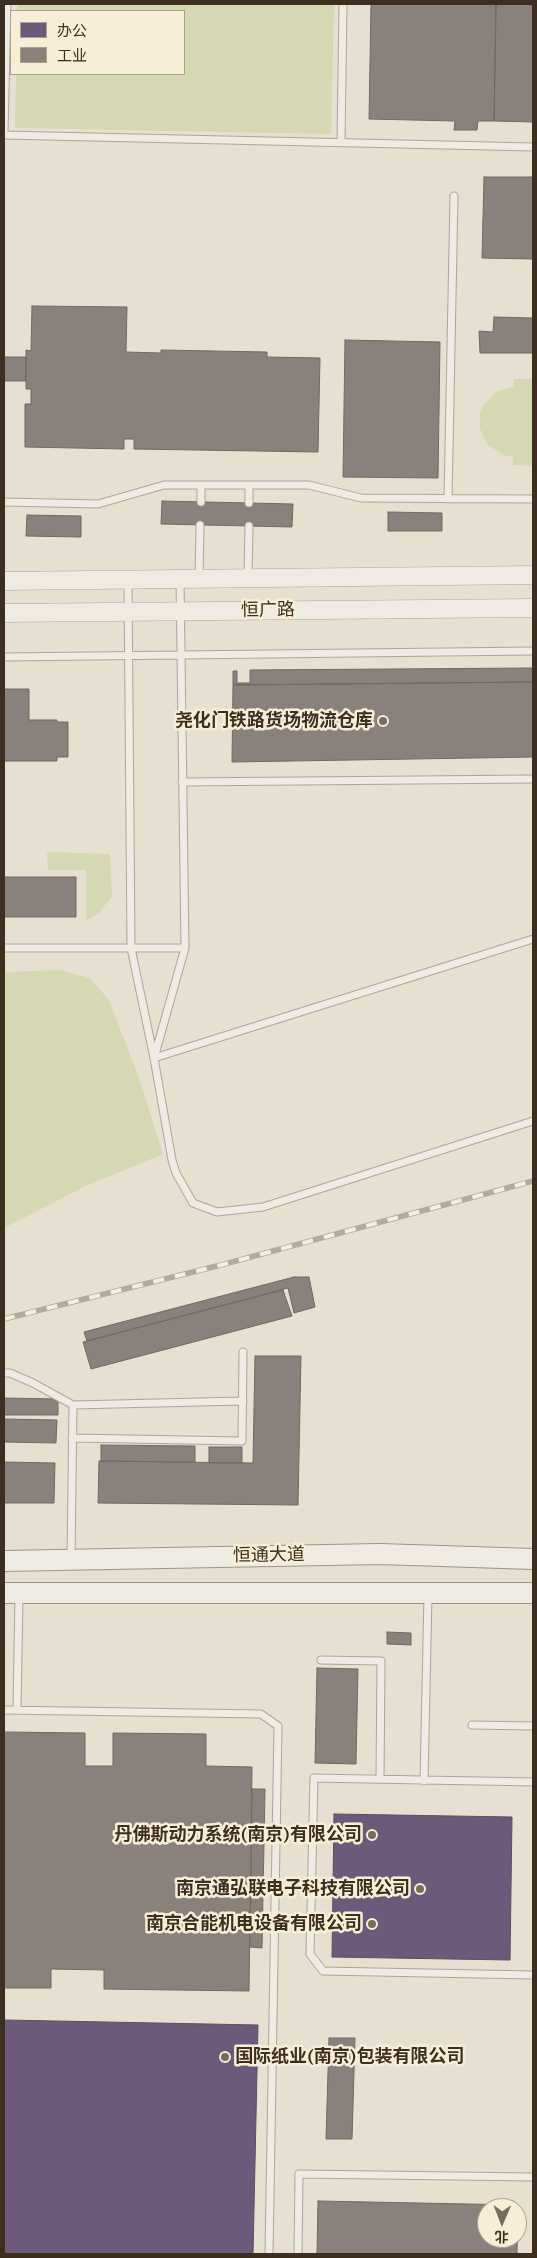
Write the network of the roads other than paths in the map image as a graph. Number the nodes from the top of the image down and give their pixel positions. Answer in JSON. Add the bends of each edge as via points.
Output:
{"nodes":[{"id":1,"x":7,"y":4,"type":"edge"},
{"id":2,"x":343,"y":4,"type":"edge"},
{"id":3,"x":4,"y":134,"type":"edge"},
{"id":4,"x":341,"y":143,"type":"junction"},
{"id":5,"x":533,"y":147,"type":"edge"},
{"id":6,"x":454,"y":196,"type":"dead end"},
{"id":7,"x":201,"y":485,"type":"junction"},
{"id":8,"x":250,"y":485,"type":"junction"},
{"id":9,"x":448,"y":498,"type":"junction"},
{"id":10,"x":533,"y":499,"type":"edge"},
{"id":11,"x":4,"y":502,"type":"edge"},
{"id":12,"x":201,"y":502,"type":"dead end"},
{"id":13,"x":249,"y":503,"type":"dead end"},
{"id":14,"x":200,"y":525,"type":"dead end"},
{"id":15,"x":249,"y":526,"type":"dead end"},
{"id":16,"x":533,"y":575,"type":"edge"},
{"id":17,"x":199,"y":578,"type":"junction"},
{"id":18,"x":248,"y":578,"type":"junction"},
{"id":19,"x":128,"y":579,"type":"junction"},
{"id":20,"x":180,"y":579,"type":"junction"},
{"id":21,"x":4,"y":581,"type":"edge"},
{"id":22,"x":533,"y":608,"type":"edge"},
{"id":23,"x":130,"y":610,"type":"junction"},
{"id":24,"x":180,"y":612,"type":"junction"},
{"id":25,"x":4,"y":613,"type":"edge"},
{"id":26,"x":533,"y":651,"type":"edge"},
{"id":27,"x":129,"y":655,"type":"junction"},
{"id":28,"x":180,"y":656,"type":"junction"},
{"id":29,"x":4,"y":657,"type":"edge"},
{"id":30,"x":533,"y":779,"type":"edge"},
{"id":31,"x":182,"y":782,"type":"junction"},
{"id":32,"x":533,"y":939,"type":"edge"},
{"id":33,"x":4,"y":948,"type":"edge"},
{"id":34,"x":131,"y":948,"type":"junction"},
{"id":35,"x":185,"y":948,"type":"junction"},
{"id":36,"x":154,"y":1058,"type":"junction"},
{"id":37,"x":533,"y":1121,"type":"edge"},
{"id":38,"x":243,"y":1352,"type":"dead end"},
{"id":39,"x":4,"y":1373,"type":"edge"},
{"id":40,"x":243,"y":1401,"type":"junction"},
{"id":41,"x":73,"y":1405,"type":"junction"},
{"id":42,"x":72,"y":1438,"type":"junction"},
{"id":43,"x":533,"y":1559,"type":"edge"},
{"id":44,"x":71,"y":1560,"type":"junction"},
{"id":45,"x":4,"y":1561,"type":"edge"},
{"id":46,"x":428,"y":1592,"type":"junction"},
{"id":47,"x":11,"y":1593,"type":"edge"},
{"id":48,"x":533,"y":1593,"type":"edge"},
{"id":49,"x":322,"y":1660,"type":"dead end"},
{"id":50,"x":4,"y":1710,"type":"edge"},
{"id":51,"x":17,"y":1710,"type":"junction"},
{"id":52,"x":472,"y":1725,"type":"dead end"},
{"id":53,"x":533,"y":1726,"type":"edge"},
{"id":54,"x":380,"y":1779,"type":"junction"},
{"id":55,"x":424,"y":1781,"type":"junction"},
{"id":56,"x":533,"y":1782,"type":"edge"},
{"id":57,"x":533,"y":1975,"type":"edge"},
{"id":58,"x":533,"y":2177,"type":"edge"},
{"id":59,"x":269,"y":2254,"type":"edge"},
{"id":60,"x":298,"y":2254,"type":"edge"}],
"edges":[{"from":1,"to":3,"type":"lane"},
{"from":2,"to":4,"type":"lane"},
{"from":3,"to":4,"type":"lane"},
{"from":4,"to":5,"type":"lane"},
{"from":6,"to":9,"type":"lane"},
{"from":7,"to":8,"type":"lane"},
{"from":7,"to":11,"type":"lane","via":[[164,485],[98,504]]},
{"from":7,"to":12,"type":"lane"},
{"from":8,"to":9,"type":"lane","via":[[310,485],[361,498]]},
{"from":8,"to":13,"type":"lane"},
{"from":9,"to":10,"type":"lane"},
{"from":14,"to":17,"type":"lane"},
{"from":15,"to":18,"type":"lane"},
{"from":16,"to":18,"type":"street","name":"恒广路"},
{"from":17,"to":18,"type":"street","name":"恒广路"},
{"from":17,"to":20,"type":"street","name":"恒广路"},
{"from":19,"to":20,"type":"street","name":"恒广路"},
{"from":19,"to":21,"type":"street","name":"恒广路"},
{"from":19,"to":23,"type":"lane"},
{"from":20,"to":24,"type":"lane"},
{"from":22,"to":24,"type":"street","name":"恒广路"},
{"from":23,"to":24,"type":"street","name":"恒广路"},
{"from":23,"to":25,"type":"street","name":"恒广路"},
{"from":23,"to":27,"type":"lane"},
{"from":24,"to":28,"type":"lane"},
{"from":26,"to":28,"type":"lane"},
{"from":27,"to":28,"type":"lane"},
{"from":27,"to":29,"type":"lane"},
{"from":27,"to":34,"type":"lane"},
{"from":28,"to":31,"type":"lane"},
{"from":30,"to":31,"type":"lane"},
{"from":31,"to":35,"type":"lane"},
{"from":32,"to":36,"type":"lane"},
{"from":33,"to":34,"type":"lane"},
{"from":34,"to":35,"type":"lane"},
{"from":34,"to":36,"type":"lane"},
{"from":35,"to":36,"type":"lane"},
{"from":36,"to":37,"type":"lane","via":[[176,1173],[193,1204],[217,1212],[263,1207]]},
{"from":38,"to":40,"type":"lane"},
{"from":39,"to":41,"type":"lane","via":[[33,1383]]},
{"from":40,"to":41,"type":"lane"},
{"from":40,"to":42,"type":"lane","via":[[242,1441]]},
{"from":41,"to":42,"type":"lane"},
{"from":42,"to":44,"type":"lane"},
{"from":43,"to":44,"type":"main road","name":"恒通大道","via":[[380,1554]]},
{"from":44,"to":45,"type":"main road","name":"恒通大道"},
{"from":46,"to":47,"type":"main road","name":"恒通大道"},
{"from":46,"to":48,"type":"main road","name":"恒通大道"},
{"from":46,"to":55,"type":"lane"},
{"from":47,"to":51,"type":"lane"},
{"from":49,"to":54,"type":"lane","via":[[381,1661]]},
{"from":50,"to":51,"type":"lane"},
{"from":51,"to":59,"type":"lane","via":[[261,1714],[278,1726]]},
{"from":52,"to":53,"type":"lane"},
{"from":54,"to":55,"type":"lane"},
{"from":54,"to":57,"type":"lane","via":[[314,1778],[310,1954],[324,1971]]},
{"from":55,"to":56,"type":"lane"},
{"from":58,"to":60,"type":"lane","via":[[299,2174]]}]}
